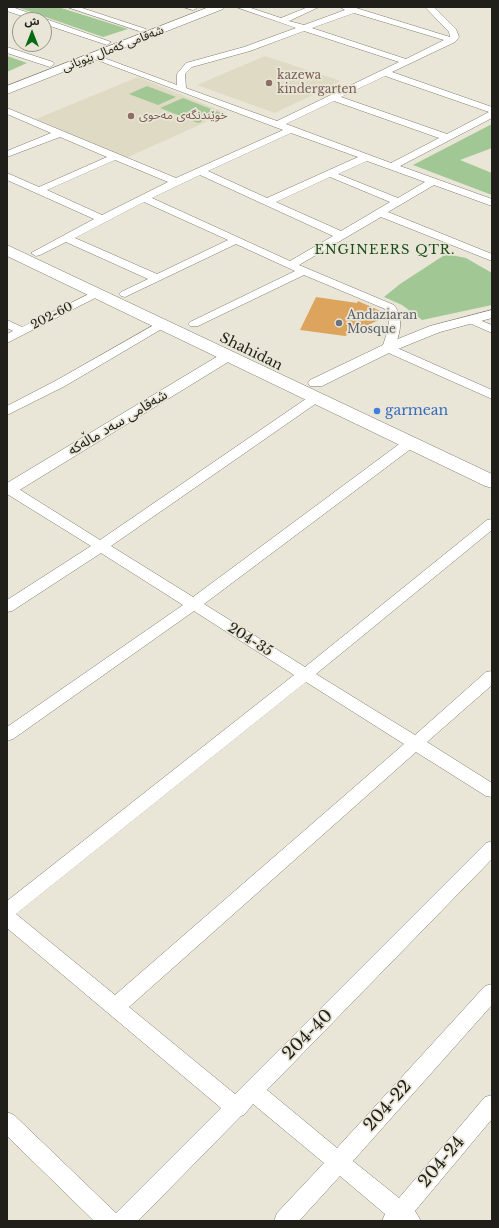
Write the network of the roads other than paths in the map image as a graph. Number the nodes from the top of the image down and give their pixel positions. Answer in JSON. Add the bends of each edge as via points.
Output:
{"nodes":[{"id":1,"x":71,"y":7,"type":"edge"},
{"id":2,"x":219,"y":7,"type":"edge"},
{"id":3,"x":240,"y":7,"type":"edge"},
{"id":4,"x":314,"y":7,"type":"edge"},
{"id":5,"x":344,"y":7,"type":"edge"},
{"id":6,"x":429,"y":7,"type":"edge"},
{"id":7,"x":7,"y":8,"type":"edge"},
{"id":8,"x":192,"y":8,"type":"edge"},
{"id":9,"x":353,"y":10,"type":"junction"},
{"id":10,"x":19,"y":12,"type":"edge"},
{"id":11,"x":281,"y":21,"type":"junction"},
{"id":12,"x":52,"y":23,"type":"edge"},
{"id":13,"x":304,"y":29,"type":"junction"},
{"id":14,"x":139,"y":33,"type":"junction"},
{"id":15,"x":452,"y":40,"type":"junction"},
{"id":16,"x":106,"y":42,"type":"junction"},
{"id":17,"x":7,"y":50,"type":"edge"},
{"id":18,"x":93,"y":57,"type":"junction"},
{"id":19,"x":406,"y":62,"type":"junction"},
{"id":20,"x":50,"y":64,"type":"junction"},
{"id":21,"x":385,"y":72,"type":"junction"},
{"id":22,"x":7,"y":81,"type":"edge"},
{"id":23,"x":182,"y":89,"type":"junction"},
{"id":24,"x":7,"y":90,"type":"edge"},
{"id":25,"x":334,"y":98,"type":"junction"},
{"id":26,"x":492,"y":110,"type":"edge"},
{"id":27,"x":7,"y":111,"type":"edge"},
{"id":28,"x":492,"y":114,"type":"edge"},
{"id":29,"x":279,"y":124,"type":"junction"},
{"id":30,"x":292,"y":129,"type":"junction"},
{"id":31,"x":60,"y":133,"type":"junction"},
{"id":32,"x":447,"y":137,"type":"junction"},
{"id":33,"x":7,"y":154,"type":"edge"},
{"id":34,"x":114,"y":157,"type":"junction"},
{"id":35,"x":367,"y":157,"type":"junction"},
{"id":36,"x":392,"y":166,"type":"junction"},
{"id":37,"x":200,"y":171,"type":"junction"},
{"id":38,"x":330,"y":174,"type":"junction"},
{"id":39,"x":7,"y":176,"type":"edge"},
{"id":40,"x":434,"y":181,"type":"junction"},
{"id":41,"x":176,"y":182,"type":"junction"},
{"id":42,"x":37,"y":191,"type":"junction"},
{"id":43,"x":145,"y":199,"type":"junction"},
{"id":44,"x":267,"y":202,"type":"junction"},
{"id":45,"x":398,"y":202,"type":"junction"},
{"id":46,"x":492,"y":203,"type":"edge"},
{"id":47,"x":381,"y":213,"type":"junction"},
{"id":48,"x":104,"y":220,"type":"junction"},
{"id":49,"x":342,"y":236,"type":"junction"},
{"id":50,"x":67,"y":238,"type":"junction"},
{"id":51,"x":7,"y":239,"type":"edge"},
{"id":52,"x":238,"y":240,"type":"junction"},
{"id":53,"x":7,"y":250,"type":"edge"},
{"id":54,"x":36,"y":253,"type":"junction"},
{"id":55,"x":492,"y":258,"type":"edge"},
{"id":56,"x":292,"y":265,"type":"junction"},
{"id":57,"x":59,"y":270,"type":"junction"},
{"id":58,"x":304,"y":271,"type":"junction"},
{"id":59,"x":158,"y":278,"type":"junction"},
{"id":60,"x":97,"y":293,"type":"junction"},
{"id":61,"x":125,"y":294,"type":"junction"},
{"id":62,"x":492,"y":314,"type":"edge"},
{"id":63,"x":469,"y":319,"type":"junction"},
{"id":64,"x":7,"y":324,"type":"edge"},
{"id":65,"x":194,"y":324,"type":"junction"},
{"id":66,"x":161,"y":325,"type":"junction"},
{"id":67,"x":492,"y":329,"type":"edge"},
{"id":68,"x":22,"y":332,"type":"junction"},
{"id":69,"x":7,"y":339,"type":"edge"},
{"id":70,"x":388,"y":348,"type":"junction"},
{"id":71,"x":228,"y":356,"type":"junction"},
{"id":72,"x":317,"y":390,"type":"junction"},
{"id":73,"x":492,"y":395,"type":"edge"},
{"id":74,"x":7,"y":411,"type":"edge"},
{"id":75,"x":411,"y":442,"type":"junction"},
{"id":76,"x":492,"y":469,"type":"edge"},
{"id":77,"x":492,"y":482,"type":"edge"},
{"id":78,"x":8,"y":489,"type":"edge"},
{"id":79,"x":492,"y":523,"type":"edge"},
{"id":80,"x":100,"y":546,"type":"junction"},
{"id":81,"x":194,"y":604,"type":"junction"},
{"id":82,"x":7,"y":607,"type":"edge"},
{"id":83,"x":306,"y":674,"type":"junction"},
{"id":84,"x":492,"y":676,"type":"edge"},
{"id":85,"x":7,"y":735,"type":"edge"},
{"id":86,"x":416,"y":743,"type":"junction"},
{"id":87,"x":492,"y":791,"type":"edge"},
{"id":88,"x":492,"y":848,"type":"edge"},
{"id":89,"x":7,"y":911,"type":"edge"},
{"id":90,"x":7,"y":917,"type":"edge"},
{"id":91,"x":492,"y":992,"type":"edge"},
{"id":92,"x":116,"y":1007,"type":"junction"},
{"id":93,"x":253,"y":1091,"type":"junction"},
{"id":94,"x":492,"y":1104,"type":"edge"},
{"id":95,"x":237,"y":1108,"type":"junction"},
{"id":96,"x":7,"y":1122,"type":"edge"},
{"id":97,"x":338,"y":1162,"type":"junction"},
{"id":98,"x":401,"y":1218,"type":"edge"},
{"id":99,"x":109,"y":1221,"type":"edge"},
{"id":100,"x":123,"y":1221,"type":"edge"},
{"id":101,"x":285,"y":1221,"type":"edge"}],
"edges":[{"from":1,"to":14,"type":"street"},
{"from":2,"to":14,"type":"main road","name":"شەقامی کەمال بێویانی"},
{"from":3,"to":11,"type":"street"},
{"from":4,"to":11,"type":"street"},
{"from":5,"to":9,"type":"street"},
{"from":6,"to":15,"type":"street","via":[[453,31]]},
{"from":7,"to":10,"type":"street"},
{"from":8,"to":14,"type":"main road","name":"شەقامی کەمال بێویانی"},
{"from":9,"to":13,"type":"street"},
{"from":9,"to":15,"type":"street"},
{"from":11,"to":13,"type":"street"},
{"from":12,"to":16,"type":"street"},
{"from":13,"to":19,"type":"street"},
{"from":13,"to":23,"type":"street","via":[[247,49],[189,65],[181,74]]},
{"from":14,"to":16,"type":"main road","name":"شەقامی کەمال بێویانی"},
{"from":14,"to":18,"type":"main road","name":"شەقامی کەمال بێویانی"},
{"from":15,"to":19,"type":"street"},
{"from":16,"to":20,"type":"main road","name":"شەقامی کەمال بێویانی"},
{"from":17,"to":20,"type":"street"},
{"from":18,"to":23,"type":"street"},
{"from":18,"to":24,"type":"main road","name":"شەقامی کەمال بێویانی"},
{"from":19,"to":21,"type":"street"},
{"from":20,"to":22,"type":"main road","name":"شەقامی کەمال بێویانی"},
{"from":21,"to":25,"type":"street"},
{"from":21,"to":26,"type":"street"},
{"from":23,"to":29,"type":"street"},
{"from":25,"to":29,"type":"street"},
{"from":25,"to":32,"type":"street"},
{"from":27,"to":31,"type":"street"},
{"from":28,"to":32,"type":"street"},
{"from":29,"to":30,"type":"street"},
{"from":30,"to":35,"type":"street"},
{"from":30,"to":37,"type":"street"},
{"from":31,"to":33,"type":"street"},
{"from":31,"to":34,"type":"street"},
{"from":32,"to":36,"type":"street"},
{"from":34,"to":41,"type":"street"},
{"from":34,"to":42,"type":"street"},
{"from":35,"to":36,"type":"street"},
{"from":35,"to":38,"type":"street"},
{"from":36,"to":40,"type":"street"},
{"from":37,"to":41,"type":"street"},
{"from":37,"to":44,"type":"street"},
{"from":38,"to":44,"type":"street"},
{"from":38,"to":45,"type":"street"},
{"from":39,"to":42,"type":"street"},
{"from":40,"to":45,"type":"street"},
{"from":40,"to":46,"type":"street"},
{"from":41,"to":43,"type":"street"},
{"from":42,"to":48,"type":"street"},
{"from":43,"to":48,"type":"street"},
{"from":43,"to":52,"type":"street"},
{"from":44,"to":49,"type":"street"},
{"from":45,"to":47,"type":"street"},
{"from":47,"to":49,"type":"street"},
{"from":47,"to":55,"type":"street"},
{"from":48,"to":50,"type":"street"},
{"from":49,"to":56,"type":"street"},
{"from":50,"to":54,"type":"street"},
{"from":50,"to":59,"type":"street"},
{"from":51,"to":54,"type":"main road","name":"Shahidan"},
{"from":52,"to":56,"type":"street"},
{"from":52,"to":59,"type":"street"},
{"from":53,"to":57,"type":"main road"},
{"from":54,"to":57,"type":"main road","name":"Shahidan"},
{"from":56,"to":58,"type":"street"},
{"from":57,"to":60,"type":"main road"},
{"from":57,"to":61,"type":"main road","name":"Shahidan"},
{"from":58,"to":65,"type":"street"},
{"from":58,"to":70,"type":"street","via":[[390,306],[395,314],[396,324]]},
{"from":59,"to":61,"type":"street"},
{"from":60,"to":66,"type":"main road"},
{"from":60,"to":68,"type":"street","name":"202-60"},
{"from":61,"to":65,"type":"main road","name":"Shahidan"},
{"from":62,"to":63,"type":"street"},
{"from":63,"to":67,"type":"street"},
{"from":63,"to":70,"type":"street","via":[[435,329]]},
{"from":64,"to":68,"type":"street"},
{"from":65,"to":72,"type":"main road","name":"Shahidan"},
{"from":66,"to":71,"type":"main road"},
{"from":66,"to":74,"type":"street"},
{"from":68,"to":69,"type":"street","name":"202-60"},
{"from":70,"to":72,"type":"street"},
{"from":70,"to":73,"type":"street"},
{"from":71,"to":72,"type":"main road"},
{"from":71,"to":78,"type":"street","name":"شەقامی سەد ماڵەکە"},
{"from":72,"to":75,"type":"main road"},
{"from":72,"to":76,"type":"main road","name":"Shahidan"},
{"from":72,"to":80,"type":"street"},
{"from":75,"to":77,"type":"main road"},
{"from":75,"to":81,"type":"street"},
{"from":78,"to":80,"type":"street","name":"204-35"},
{"from":79,"to":83,"type":"street"},
{"from":80,"to":81,"type":"street","name":"204-35"},
{"from":80,"to":82,"type":"street"},
{"from":81,"to":83,"type":"street","name":"204-35"},
{"from":81,"to":85,"type":"street"},
{"from":83,"to":86,"type":"street","name":"204-35"},
{"from":83,"to":89,"type":"street"},
{"from":84,"to":86,"type":"street"},
{"from":86,"to":87,"type":"street","name":"204-35"},
{"from":86,"to":92,"type":"street"},
{"from":88,"to":93,"type":"street","name":"204-40"},
{"from":90,"to":92,"type":"street"},
{"from":91,"to":97,"type":"street","name":"204-22"},
{"from":92,"to":95,"type":"street"},
{"from":93,"to":95,"type":"street","name":"204-40"},
{"from":93,"to":97,"type":"street"},
{"from":94,"to":98,"type":"street","name":"204-24"},
{"from":95,"to":100,"type":"street","name":"204-40"},
{"from":96,"to":99,"type":"street"},
{"from":97,"to":98,"type":"street"},
{"from":97,"to":101,"type":"street","name":"204-22"}]}
